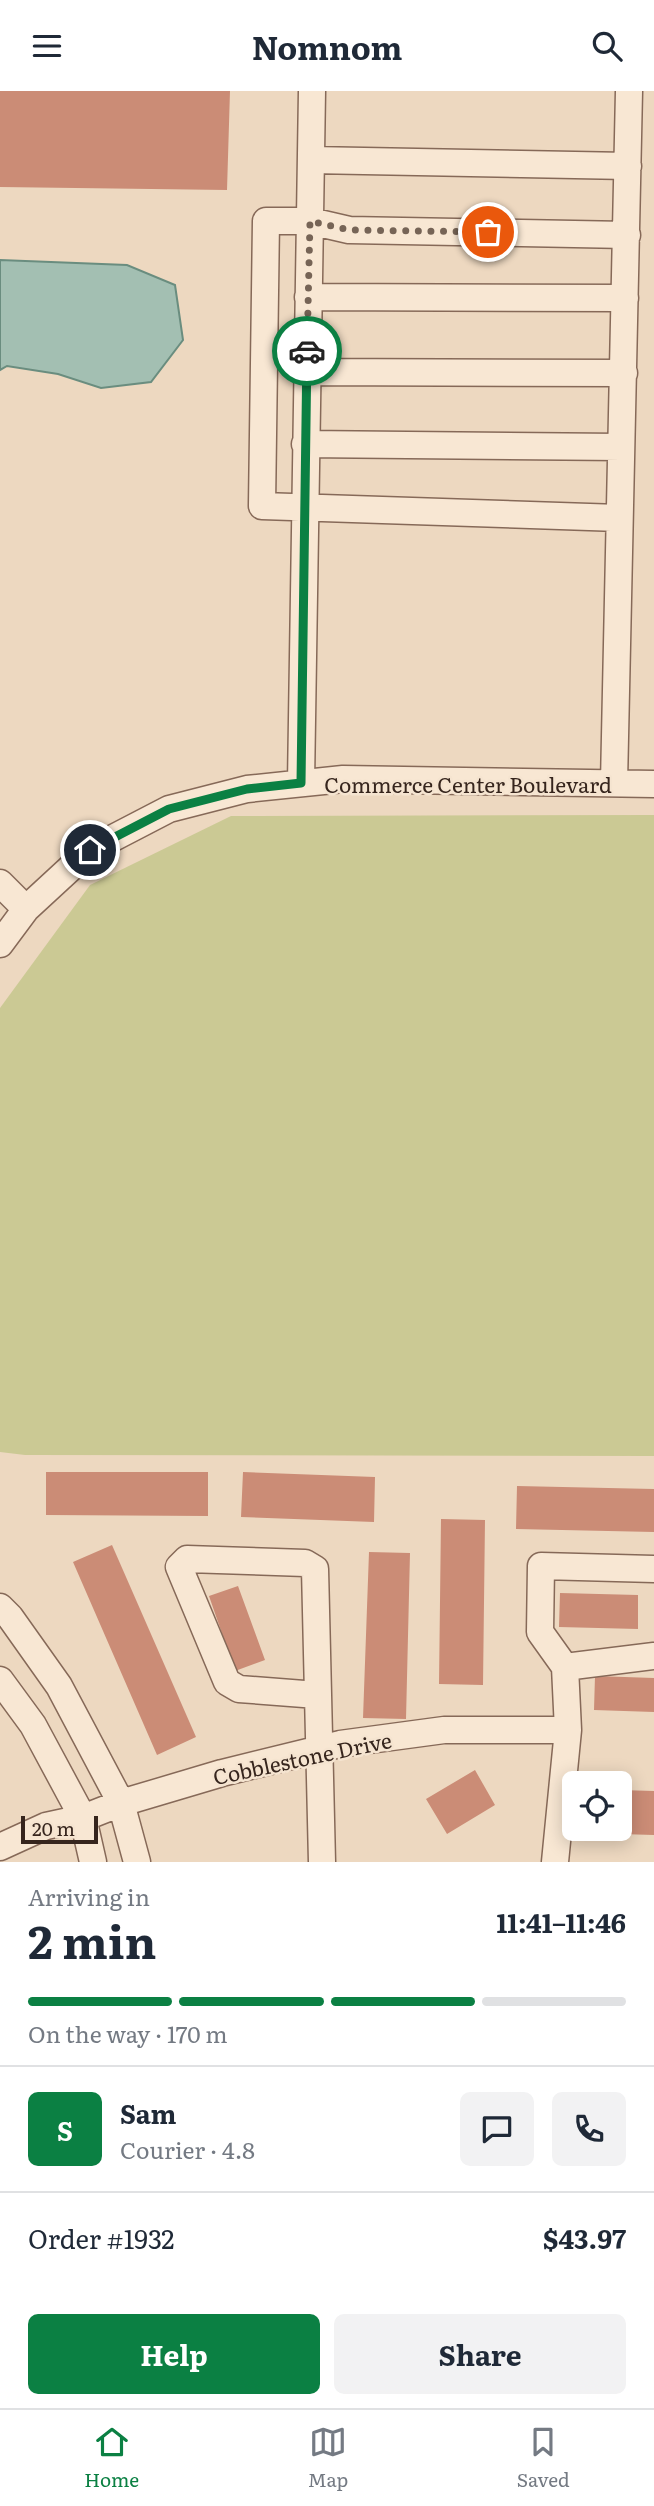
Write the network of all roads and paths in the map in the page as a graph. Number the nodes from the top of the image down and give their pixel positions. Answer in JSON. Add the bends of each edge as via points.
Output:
{"nodes":[{"id":1,"x":312,"y":91,"type":"edge"},
{"id":2,"x":629,"y":91,"type":"edge"},
{"id":3,"x":311,"y":160,"type":"junction"},
{"id":4,"x":628,"y":166,"type":"junction"},
{"id":5,"x":310,"y":221,"type":"junction"},
{"id":6,"x":627,"y":235,"type":"junction"},
{"id":7,"x":308,"y":297,"type":"junction"},
{"id":8,"x":625,"y":298,"type":"junction"},
{"id":9,"x":307,"y":372,"type":"junction"},
{"id":10,"x":624,"y":373,"type":"junction"},
{"id":11,"x":305,"y":444,"type":"junction"},
{"id":12,"x":621,"y":447,"type":"junction"},
{"id":13,"x":305,"y":507,"type":"junction"},
{"id":14,"x":619,"y":518,"type":"junction"},
{"id":15,"x":301,"y":783,"type":"junction"},
{"id":16,"x":614,"y":783,"type":"junction"},
{"id":17,"x":654,"y":784,"type":"edge"},
{"id":18,"x":0,"y":883,"type":"edge"},
{"id":19,"x":26,"y":909,"type":"junction"},
{"id":20,"x":0,"y":944,"type":"edge"},
{"id":21,"x":654,"y":1569,"type":"edge"},
{"id":22,"x":0,"y":1607,"type":"edge"},
{"id":23,"x":654,"y":1656,"type":"edge"},
{"id":24,"x":565,"y":1667,"type":"junction"},
{"id":25,"x":0,"y":1680,"type":"edge"},
{"id":26,"x":317,"y":1695,"type":"junction"},
{"id":27,"x":568,"y":1730,"type":"junction"},
{"id":28,"x":318,"y":1749,"type":"junction"},
{"id":29,"x":121,"y":1803,"type":"junction"},
{"id":30,"x":83,"y":1818,"type":"junction"},
{"id":31,"x":0,"y":1847,"type":"edge"},
{"id":32,"x":93,"y":1862,"type":"edge"},
{"id":33,"x":137,"y":1862,"type":"edge"},
{"id":34,"x":322,"y":1862,"type":"edge"},
{"id":35,"x":555,"y":1862,"type":"edge"}],
"edges":[{"from":1,"to":3,"type":"street"},
{"from":2,"to":4,"type":"street"},
{"from":3,"to":4,"type":"street"},
{"from":3,"to":5,"type":"street"},
{"from":4,"to":6,"type":"street"},
{"from":5,"to":6,"type":"street","via":[[349,230]]},
{"from":5,"to":7,"type":"street"},
{"from":5,"to":13,"type":"street","via":[[266,221],[262,506]]},
{"from":6,"to":8,"type":"street"},
{"from":7,"to":8,"type":"street"},
{"from":7,"to":9,"type":"street"},
{"from":8,"to":10,"type":"street"},
{"from":9,"to":10,"type":"street"},
{"from":9,"to":11,"type":"street"},
{"from":10,"to":12,"type":"street"},
{"from":11,"to":12,"type":"street"},
{"from":11,"to":13,"type":"street"},
{"from":12,"to":14,"type":"street"},
{"from":13,"to":14,"type":"street"},
{"from":13,"to":15,"type":"street"},
{"from":14,"to":16,"type":"street"},
{"from":15,"to":16,"type":"street","name":"Commerce Center Boulevard","via":[[343,779]]},
{"from":15,"to":19,"type":"street","name":"Commerce Center Boulevard","via":[[247,789],[169,809],[90,850]]},
{"from":16,"to":17,"type":"street","name":"Commerce Center Boulevard"},
{"from":18,"to":19,"type":"street"},
{"from":19,"to":20,"type":"street","name":"Commerce Center Boulevard"},
{"from":21,"to":24,"type":"street","via":[[541,1566],[540,1632]]},
{"from":22,"to":29,"type":"street","via":[[59,1686]]},
{"from":23,"to":24,"type":"street"},
{"from":24,"to":27,"type":"street"},
{"from":25,"to":30,"type":"street","via":[[33,1725]]},
{"from":26,"to":26,"type":"street","via":[[314,1569],[305,1563],[187,1559],[179,1567],[227,1682],[239,1689]]},
{"from":26,"to":28,"type":"street"},
{"from":27,"to":28,"type":"street","name":"Cobblestone Drive","via":[[444,1730]]},
{"from":27,"to":35,"type":"street"},
{"from":28,"to":29,"type":"street","name":"Cobblestone Drive"},
{"from":28,"to":34,"type":"street"},
{"from":29,"to":30,"type":"street","name":"Cobblestone Drive"},
{"from":29,"to":33,"type":"street"},
{"from":30,"to":31,"type":"street","name":"Cobblestone Drive","via":[[46,1826]]},
{"from":30,"to":32,"type":"street"}]}
